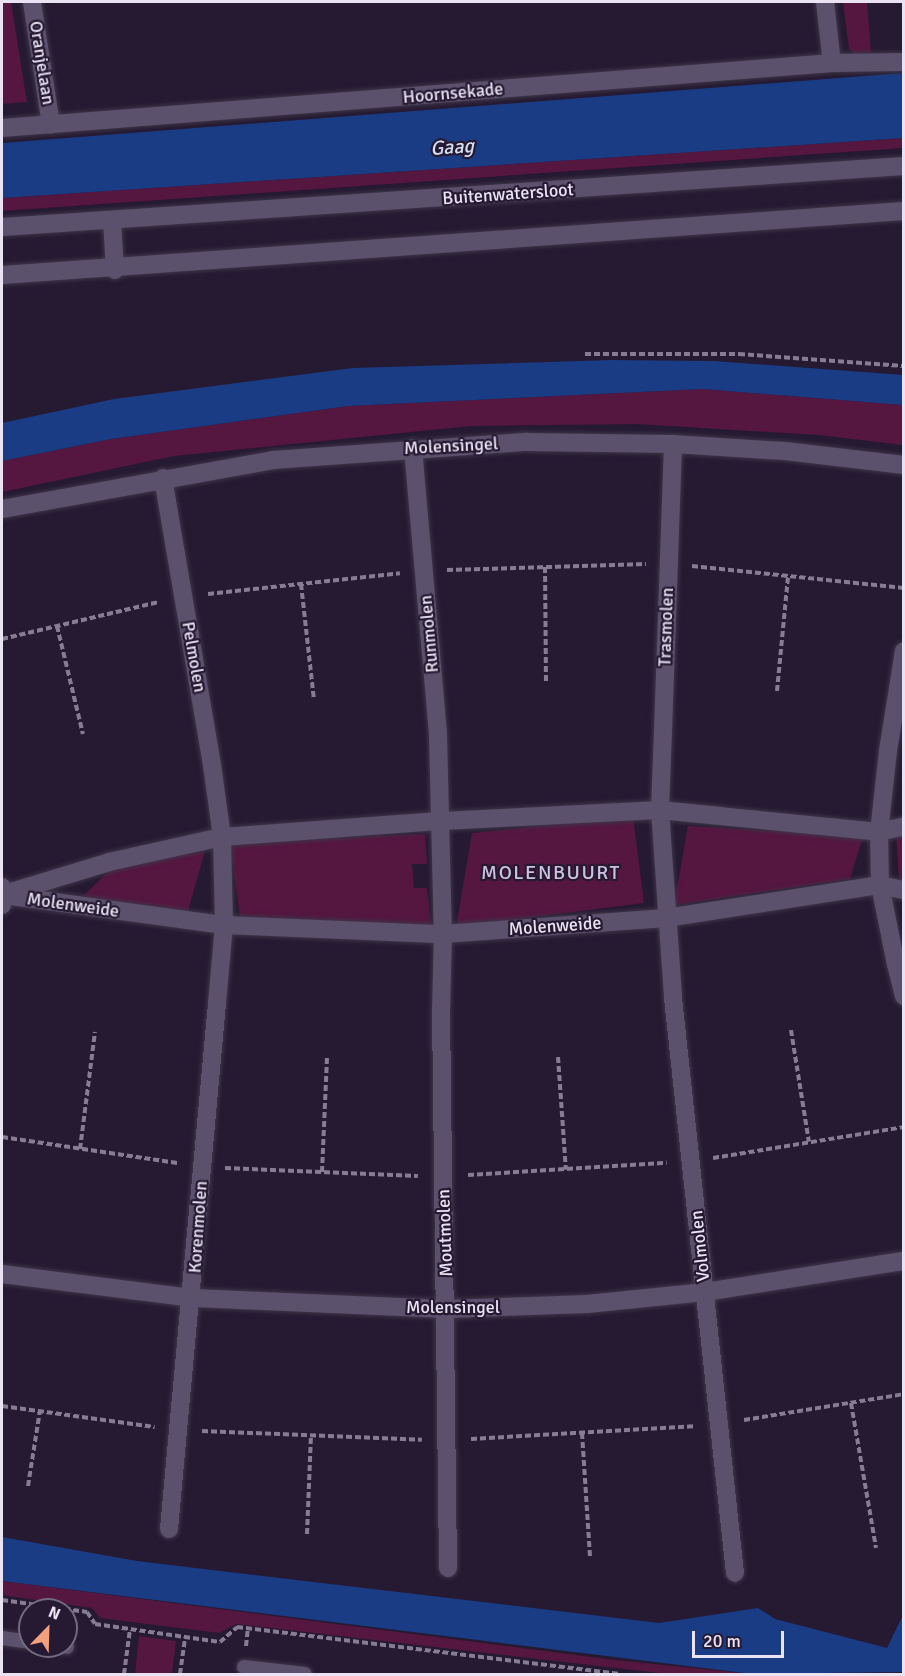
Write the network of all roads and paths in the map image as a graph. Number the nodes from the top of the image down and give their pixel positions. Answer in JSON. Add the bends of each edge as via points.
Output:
{"nodes":[{"id":1,"x":32,"y":2,"type":"edge"},
{"id":2,"x":825,"y":2,"type":"edge"},
{"id":3,"x":903,"y":62,"type":"edge"},
{"id":4,"x":832,"y":63,"type":"junction"},
{"id":5,"x":51,"y":125,"type":"junction"},
{"id":6,"x":2,"y":128,"type":"edge"},
{"id":7,"x":903,"y":166,"type":"edge"},
{"id":8,"x":903,"y":211,"type":"edge"},
{"id":9,"x":112,"y":221,"type":"junction"},
{"id":10,"x":2,"y":227,"type":"edge"},
{"id":11,"x":115,"y":270,"type":"junction"},
{"id":12,"x":2,"y":275,"type":"edge"},
{"id":13,"x":585,"y":354,"type":"dead end"},
{"id":14,"x":903,"y":366,"type":"edge"},
{"id":15,"x":673,"y":444,"type":"junction"},
{"id":16,"x":413,"y":448,"type":"junction"},
{"id":17,"x":903,"y":465,"type":"edge"},
{"id":18,"x":163,"y":478,"type":"junction"},
{"id":19,"x":2,"y":509,"type":"edge"},
{"id":20,"x":545,"y":567,"type":"dead end"},
{"id":21,"x":788,"y":576,"type":"dead end"},
{"id":22,"x":301,"y":584,"type":"dead end"},
{"id":23,"x":57,"y":626,"type":"dead end"},
{"id":24,"x":903,"y":651,"type":"edge"},
{"id":25,"x":546,"y":683,"type":"dead end"},
{"id":26,"x":777,"y":691,"type":"dead end"},
{"id":27,"x":314,"y":699,"type":"dead end"},
{"id":28,"x":83,"y":734,"type":"dead end"},
{"id":29,"x":660,"y":810,"type":"junction"},
{"id":30,"x":442,"y":821,"type":"junction"},
{"id":31,"x":903,"y":826,"type":"edge"},
{"id":32,"x":879,"y":832,"type":"junction"},
{"id":33,"x":222,"y":837,"type":"junction"},
{"id":34,"x":880,"y":885,"type":"junction"},
{"id":35,"x":903,"y":890,"type":"edge"},
{"id":36,"x":2,"y":895,"type":"edge"},
{"id":37,"x":666,"y":918,"type":"junction"},
{"id":38,"x":224,"y":925,"type":"junction"},
{"id":39,"x":443,"y":934,"type":"junction"},
{"id":40,"x":903,"y":996,"type":"edge"},
{"id":41,"x":791,"y":1029,"type":"dead end"},
{"id":42,"x":95,"y":1032,"type":"dead end"},
{"id":43,"x":327,"y":1056,"type":"dead end"},
{"id":44,"x":558,"y":1056,"type":"dead end"},
{"id":45,"x":809,"y":1142,"type":"dead end"},
{"id":46,"x":80,"y":1149,"type":"dead end"},
{"id":47,"x":566,"y":1170,"type":"dead end"},
{"id":48,"x":322,"y":1172,"type":"dead end"},
{"id":49,"x":903,"y":1261,"type":"edge"},
{"id":50,"x":2,"y":1274,"type":"edge"},
{"id":51,"x":705,"y":1292,"type":"junction"},
{"id":52,"x":193,"y":1298,"type":"junction"},
{"id":53,"x":447,"y":1309,"type":"junction"},
{"id":54,"x":851,"y":1403,"type":"dead end"},
{"id":55,"x":40,"y":1410,"type":"dead end"},
{"id":56,"x":582,"y":1433,"type":"dead end"},
{"id":57,"x":311,"y":1436,"type":"dead end"},
{"id":58,"x":28,"y":1486,"type":"dead end"},
{"id":59,"x":169,"y":1529,"type":"dead end"},
{"id":60,"x":307,"y":1534,"type":"dead end"},
{"id":61,"x":876,"y":1548,"type":"dead end"},
{"id":62,"x":590,"y":1558,"type":"dead end"},
{"id":63,"x":448,"y":1568,"type":"dead end"},
{"id":64,"x":735,"y":1573,"type":"dead end"},
{"id":65,"x":2,"y":1600,"type":"edge"},
{"id":66,"x":130,"y":1629,"type":"junction"},
{"id":67,"x":185,"y":1637,"type":"junction"},
{"id":68,"x":2,"y":1638,"type":"edge"},
{"id":69,"x":18,"y":1640,"type":"edge"},
{"id":70,"x":244,"y":1667,"type":"dead end"},
{"id":71,"x":124,"y":1674,"type":"edge"},
{"id":72,"x":180,"y":1674,"type":"edge"},
{"id":73,"x":305,"y":1674,"type":"edge"},
{"id":74,"x":618,"y":1674,"type":"edge"}],
"edges":[{"from":1,"to":5,"type":"street","name":"Oranjelaan"},
{"from":2,"to":4,"type":"street"},
{"from":3,"to":4,"type":"street","name":"Hoornsekade"},
{"from":4,"to":5,"type":"street","name":"Hoornsekade"},
{"from":5,"to":6,"type":"street","name":"Hoornsekade"},
{"from":7,"to":9,"type":"street","name":"Buitenwatersloot"},
{"from":8,"to":11,"type":"street"},
{"from":9,"to":10,"type":"street","name":"Buitenwatersloot"},
{"from":9,"to":11,"type":"street"},
{"from":11,"to":12,"type":"street"},
{"from":13,"to":14,"type":"path","via":[[739,354]]},
{"from":15,"to":16,"type":"street","name":"Molensingel","via":[[527,442]]},
{"from":15,"to":17,"type":"street","name":"Molensingel","via":[[785,451]]},
{"from":15,"to":29,"type":"street","name":"Trasmolen"},
{"from":16,"to":18,"type":"street","name":"Molensingel","via":[[273,460]]},
{"from":16,"to":30,"type":"street","name":"Runmolen"},
{"from":18,"to":19,"type":"street","name":"Molensingel"},
{"from":18,"to":33,"type":"street","name":"Pelmolen"},
{"from":20,"to":25,"type":"path"},
{"from":21,"to":26,"type":"path"},
{"from":22,"to":27,"type":"path"},
{"from":23,"to":28,"type":"path"},
{"from":24,"to":32,"type":"street"},
{"from":29,"to":30,"type":"street","name":"Molenweide"},
{"from":29,"to":32,"type":"street","name":"Molenweide"},
{"from":29,"to":37,"type":"street"},
{"from":30,"to":33,"type":"street","name":"Molenweide"},
{"from":30,"to":39,"type":"street"},
{"from":31,"to":32,"type":"street","name":"Molenweide"},
{"from":32,"to":34,"type":"street"},
{"from":33,"to":36,"type":"street","name":"Molenweide","via":[[109,862]]},
{"from":33,"to":38,"type":"street"},
{"from":34,"to":35,"type":"street","name":"Molenweide"},
{"from":34,"to":37,"type":"street","name":"Molenweide"},
{"from":34,"to":40,"type":"street"},
{"from":36,"to":38,"type":"street","name":"Molenweide"},
{"from":37,"to":39,"type":"street","name":"Molenweide"},
{"from":37,"to":51,"type":"street","name":"Volmolen"},
{"from":38,"to":39,"type":"street","name":"Molenweide"},
{"from":38,"to":52,"type":"street","name":"Korenmolen"},
{"from":39,"to":53,"type":"street","name":"Moutmolen"},
{"from":41,"to":45,"type":"path"},
{"from":42,"to":46,"type":"path"},
{"from":43,"to":48,"type":"path"},
{"from":44,"to":47,"type":"path"},
{"from":49,"to":51,"type":"street","name":"Molensingel"},
{"from":50,"to":52,"type":"street","name":"Molensingel"},
{"from":51,"to":53,"type":"street","name":"Molensingel","via":[[587,1304]]},
{"from":51,"to":64,"type":"street","name":"Volmolen"},
{"from":52,"to":53,"type":"street","name":"Molensingel"},
{"from":52,"to":59,"type":"street","name":"Korenmolen"},
{"from":53,"to":63,"type":"street","name":"Moutmolen"},
{"from":54,"to":61,"type":"path"},
{"from":55,"to":58,"type":"path"},
{"from":56,"to":62,"type":"path"},
{"from":57,"to":60,"type":"path"},
{"from":65,"to":66,"type":"path","via":[[87,1612],[95,1624]]},
{"from":66,"to":67,"type":"path"},
{"from":66,"to":71,"type":"path"},
{"from":67,"to":72,"type":"path"},
{"from":67,"to":74,"type":"path","via":[[220,1642],[237,1627]]},
{"from":68,"to":69,"type":"lane"},
{"from":70,"to":73,"type":"lane"}]}
